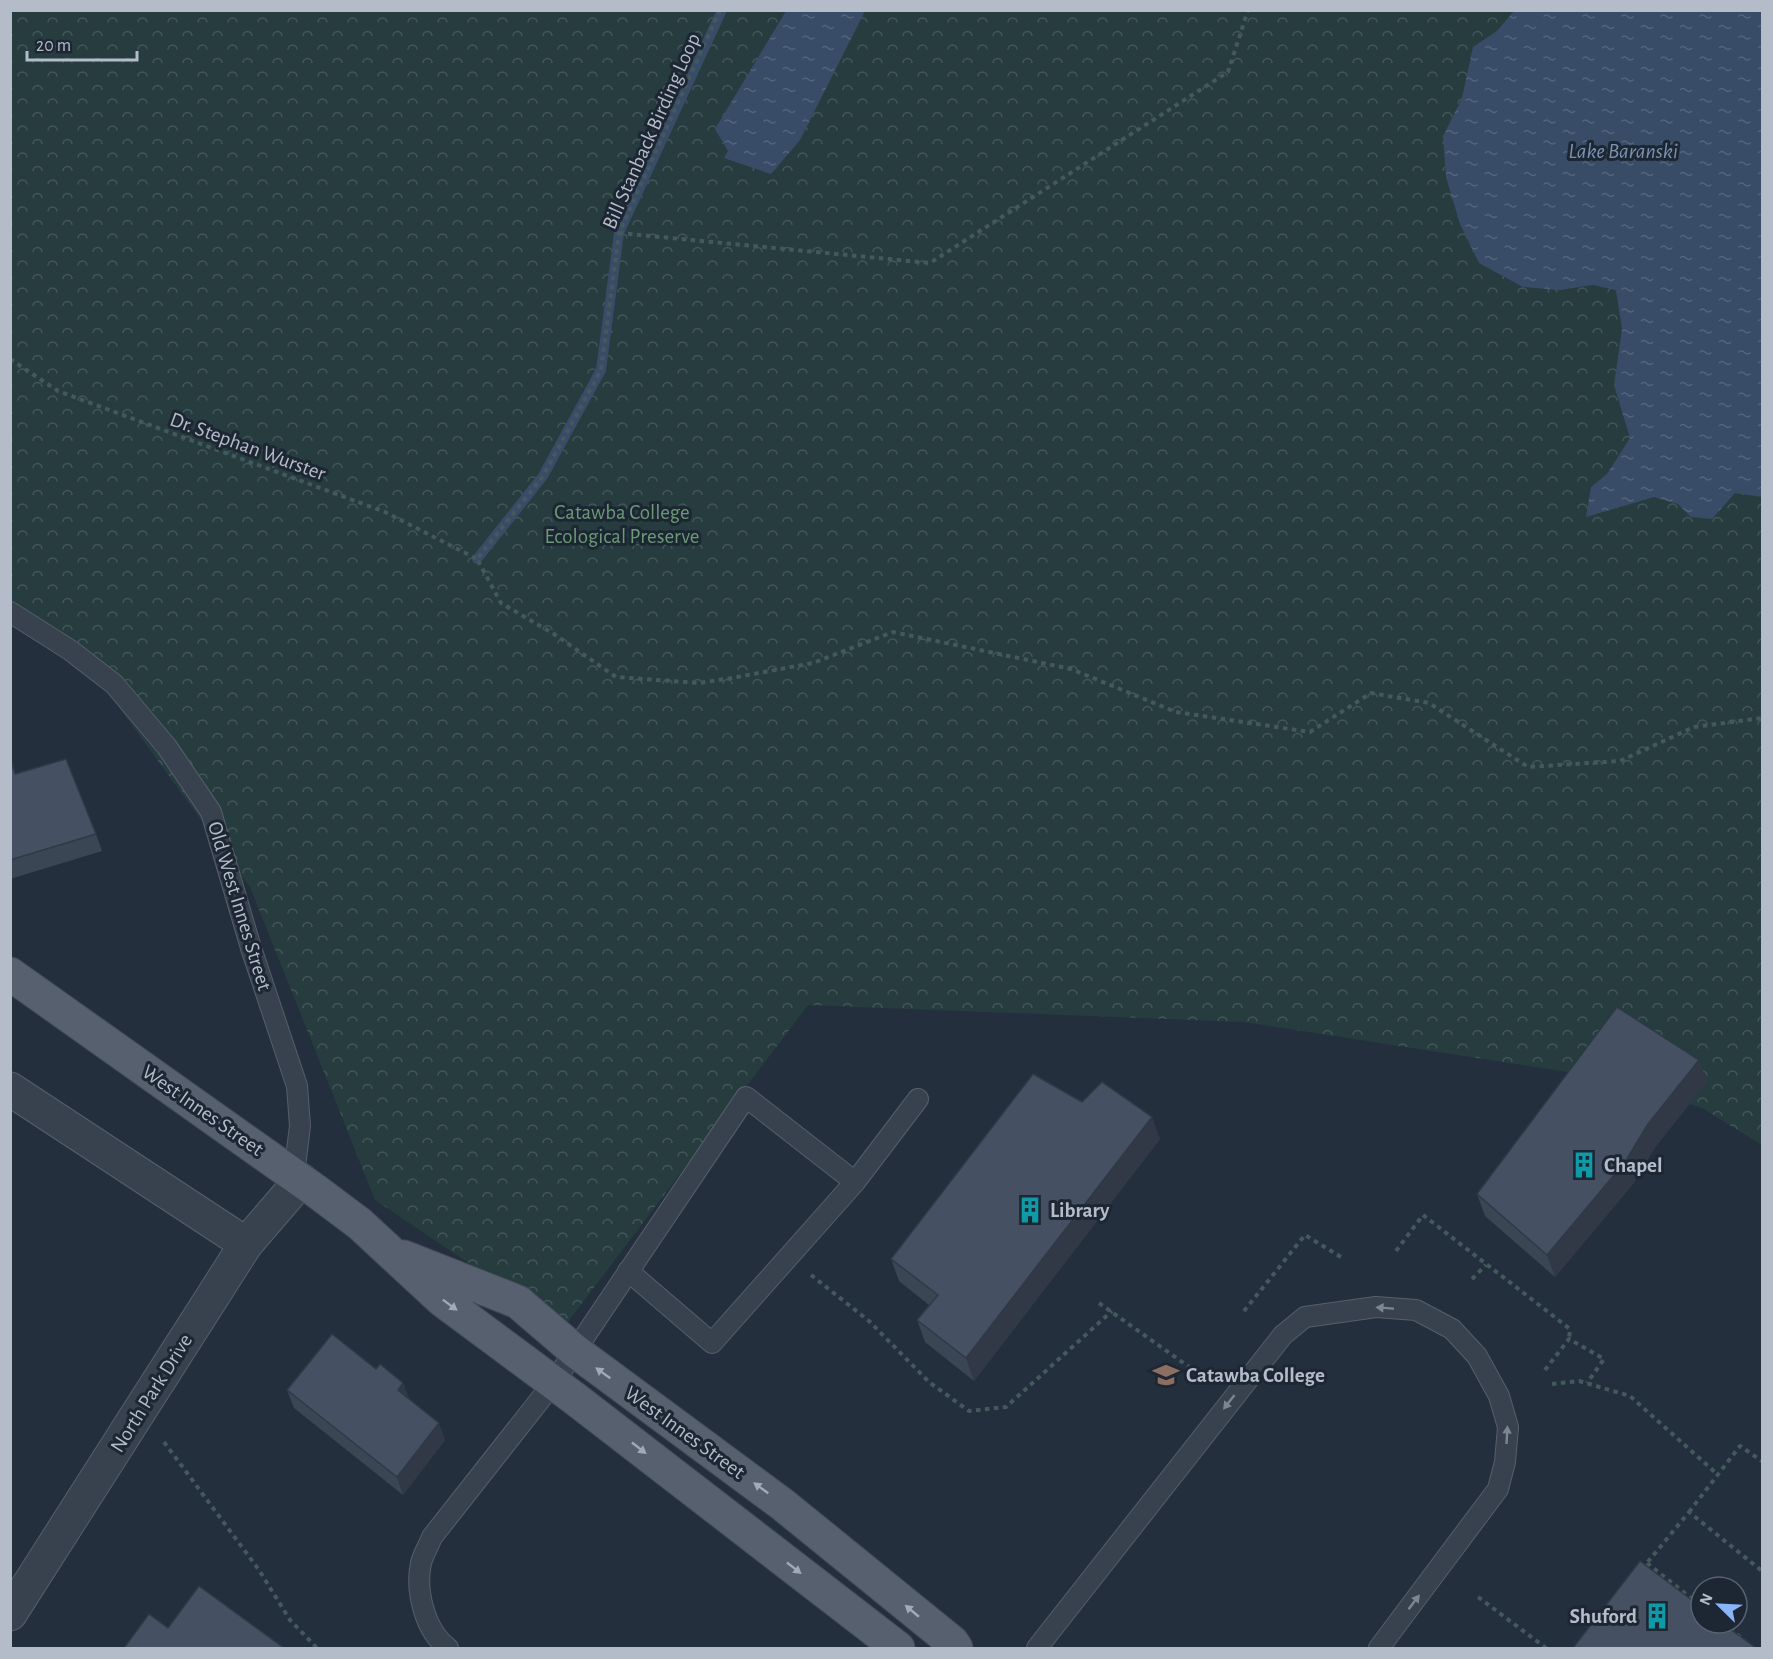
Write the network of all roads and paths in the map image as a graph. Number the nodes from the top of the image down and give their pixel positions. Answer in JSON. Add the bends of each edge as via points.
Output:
{"nodes":[{"id":1,"x":720,"y":10,"type":"edge"},
{"id":2,"x":1248,"y":10,"type":"edge"},
{"id":3,"x":620,"y":233,"type":"junction"},
{"id":4,"x":10,"y":359,"type":"edge"},
{"id":5,"x":477,"y":559,"type":"junction"},
{"id":6,"x":10,"y":612,"type":"edge"},
{"id":7,"x":1762,"y":718,"type":"edge"},
{"id":8,"x":10,"y":974,"type":"edge"},
{"id":9,"x":10,"y":1089,"type":"edge"},
{"id":10,"x":918,"y":1099,"type":"dead end"},
{"id":11,"x":298,"y":1177,"type":"junction"},
{"id":12,"x":855,"y":1182,"type":"junction"},
{"id":13,"x":246,"y":1244,"type":"junction"},
{"id":14,"x":1396,"y":1251,"type":"dead end"},
{"id":15,"x":391,"y":1252,"type":"junction"},
{"id":16,"x":788,"y":1257,"type":"junction"},
{"id":17,"x":1341,"y":1257,"type":"dead end"},
{"id":18,"x":1486,"y":1265,"type":"junction"},
{"id":19,"x":628,"y":1271,"type":"junction"},
{"id":20,"x":1472,"y":1279,"type":"dead end"},
{"id":21,"x":1099,"y":1303,"type":"dead end"},
{"id":22,"x":1112,"y":1311,"type":"junction"},
{"id":23,"x":1245,"y":1311,"type":"dead end"},
{"id":24,"x":1569,"y":1339,"type":"junction"},
{"id":25,"x":574,"y":1352,"type":"junction"},
{"id":26,"x":1192,"y":1369,"type":"dead end"},
{"id":27,"x":1545,"y":1370,"type":"dead end"},
{"id":28,"x":554,"y":1382,"type":"junction"},
{"id":29,"x":1587,"y":1383,"type":"junction"},
{"id":30,"x":1552,"y":1384,"type":"dead end"},
{"id":31,"x":164,"y":1442,"type":"dead end"},
{"id":32,"x":1762,"y":1461,"type":"edge"},
{"id":33,"x":1717,"y":1474,"type":"junction"},
{"id":34,"x":1689,"y":1512,"type":"junction"},
{"id":35,"x":1647,"y":1563,"type":"junction"},
{"id":36,"x":1762,"y":1571,"type":"edge"},
{"id":37,"x":1640,"y":1573,"type":"edge"},
{"id":38,"x":1689,"y":1596,"type":"edge"},
{"id":39,"x":1478,"y":1597,"type":"dead end"},
{"id":40,"x":10,"y":1614,"type":"edge"},
{"id":41,"x":1738,"y":1635,"type":"edge"},
{"id":42,"x":1747,"y":1642,"type":"edge"},
{"id":43,"x":317,"y":1648,"type":"edge"},
{"id":44,"x":448,"y":1648,"type":"edge"},
{"id":45,"x":898,"y":1648,"type":"edge"},
{"id":46,"x":956,"y":1648,"type":"edge"},
{"id":47,"x":1037,"y":1648,"type":"edge"},
{"id":48,"x":1379,"y":1648,"type":"edge"},
{"id":49,"x":1546,"y":1648,"type":"edge"}],
"edges":[{"from":1,"to":3,"type":"path","name":"Bill Stanback Birding Loop"},
{"from":2,"to":3,"type":"path","via":[[1228,72],[930,263]]},
{"from":3,"to":5,"type":"path","name":"Bill Stanback Birding Loop","via":[[601,370],[543,476]]},
{"from":4,"to":5,"type":"path","name":"Dr. Stephan Wurster","via":[[58,392],[385,512]]},
{"from":5,"to":7,"type":"path","via":[[501,603],[616,677],[699,683],[732,678],[813,663],[893,632],[1071,669],[1176,711],[1310,732],[1371,693],[1429,703],[1528,767],[1620,761],[1694,728]]},
{"from":6,"to":11,"type":"lane","name":"Old West Innes Street","via":[[114,684],[166,747],[211,812],[297,1086]]},
{"from":8,"to":11,"type":"main road","name":"West Innes Street"},
{"from":9,"to":13,"type":"street"},
{"from":10,"to":12,"type":"lane"},
{"from":11,"to":13,"type":"street","name":"North Park Drive"},
{"from":11,"to":15,"type":"main road","name":"West Innes Street"},
{"from":12,"to":16,"type":"lane"},
{"from":12,"to":19,"type":"lane","via":[[746,1097]]},
{"from":13,"to":40,"type":"street","name":"North Park Drive"},
{"from":14,"to":18,"type":"path","via":[[1423,1215]]},
{"from":15,"to":25,"type":"main road","name":"West Innes Street","via":[[518,1302]]},
{"from":15,"to":28,"type":"main road","name":"West Innes Street","one_way":true,"via":[[442,1300]]},
{"from":16,"to":19,"type":"lane","via":[[712,1343]]},
{"from":16,"to":22,"type":"path","via":[[869,1321],[929,1382],[969,1411],[1006,1407]]},
{"from":17,"to":23,"type":"path","via":[[1305,1235]]},
{"from":18,"to":20,"type":"path"},
{"from":18,"to":24,"type":"path","via":[[1570,1329]]},
{"from":19,"to":25,"type":"lane"},
{"from":21,"to":22,"type":"path"},
{"from":22,"to":26,"type":"path"},
{"from":24,"to":27,"type":"path"},
{"from":24,"to":29,"type":"path","via":[[1604,1359]]},
{"from":25,"to":28,"type":"lane"},
{"from":46,"to":25,"type":"main road","name":"West Innes Street","one_way":true,"via":[[782,1504]]},
{"from":28,"to":44,"type":"lane","via":[[432,1537],[421,1563],[426,1618]]},
{"from":28,"to":45,"type":"main road","name":"West Innes Street","one_way":true},
{"from":29,"to":30,"type":"path"},
{"from":29,"to":33,"type":"path","via":[[1630,1396]]},
{"from":31,"to":43,"type":"path","via":[[290,1620]]},
{"from":32,"to":33,"type":"path","via":[[1740,1446]]},
{"from":33,"to":34,"type":"path"},
{"from":34,"to":35,"type":"path"},
{"from":34,"to":36,"type":"path"},
{"from":35,"to":37,"type":"path"},
{"from":35,"to":38,"type":"path"},
{"from":39,"to":49,"type":"path"},
{"from":41,"to":42,"type":"path"},
{"from":48,"to":47,"type":"lane","one_way":true,"via":[[1498,1489],[1508,1427],[1499,1396],[1477,1356],[1452,1329],[1416,1310],[1376,1306],[1305,1317],[1283,1335]]}]}
